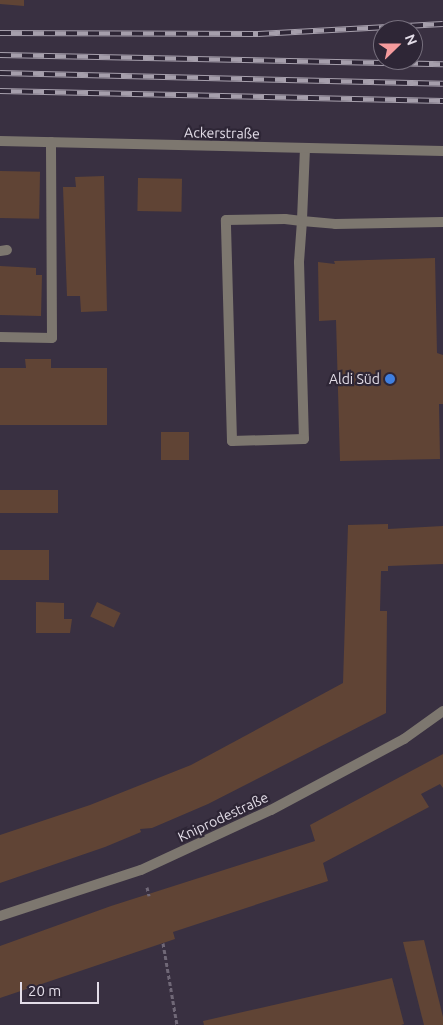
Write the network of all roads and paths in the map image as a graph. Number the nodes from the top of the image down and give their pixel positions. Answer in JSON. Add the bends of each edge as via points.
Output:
{"nodes":[{"id":1,"x":0,"y":141,"type":"edge"},
{"id":2,"x":51,"y":142,"type":"junction"},
{"id":3,"x":306,"y":148,"type":"junction"},
{"id":4,"x":443,"y":151,"type":"edge"},
{"id":5,"x":302,"y":221,"type":"junction"},
{"id":6,"x":443,"y":222,"type":"edge"},
{"id":7,"x":0,"y":337,"type":"edge"},
{"id":8,"x":443,"y":711,"type":"edge"},
{"id":9,"x":0,"y":916,"type":"edge"},
{"id":10,"x":163,"y":943,"type":"dead end"},
{"id":11,"x":177,"y":1025,"type":"edge"}],
"edges":[{"from":1,"to":2,"type":"street","name":"Ackerstraße"},
{"from":2,"to":3,"type":"street","name":"Ackerstraße"},
{"from":2,"to":7,"type":"street","via":[[52,338]]},
{"from":3,"to":4,"type":"street","name":"Ackerstraße"},
{"from":3,"to":5,"type":"street"},
{"from":5,"to":5,"type":"street","via":[[299,262],[304,439],[232,441],[226,220]]},
{"from":5,"to":6,"type":"street","via":[[335,224]]},
{"from":8,"to":9,"type":"street","name":"Kniprodestraße","via":[[404,739],[245,822],[141,870]]},
{"from":10,"to":11,"type":"path"}]}
